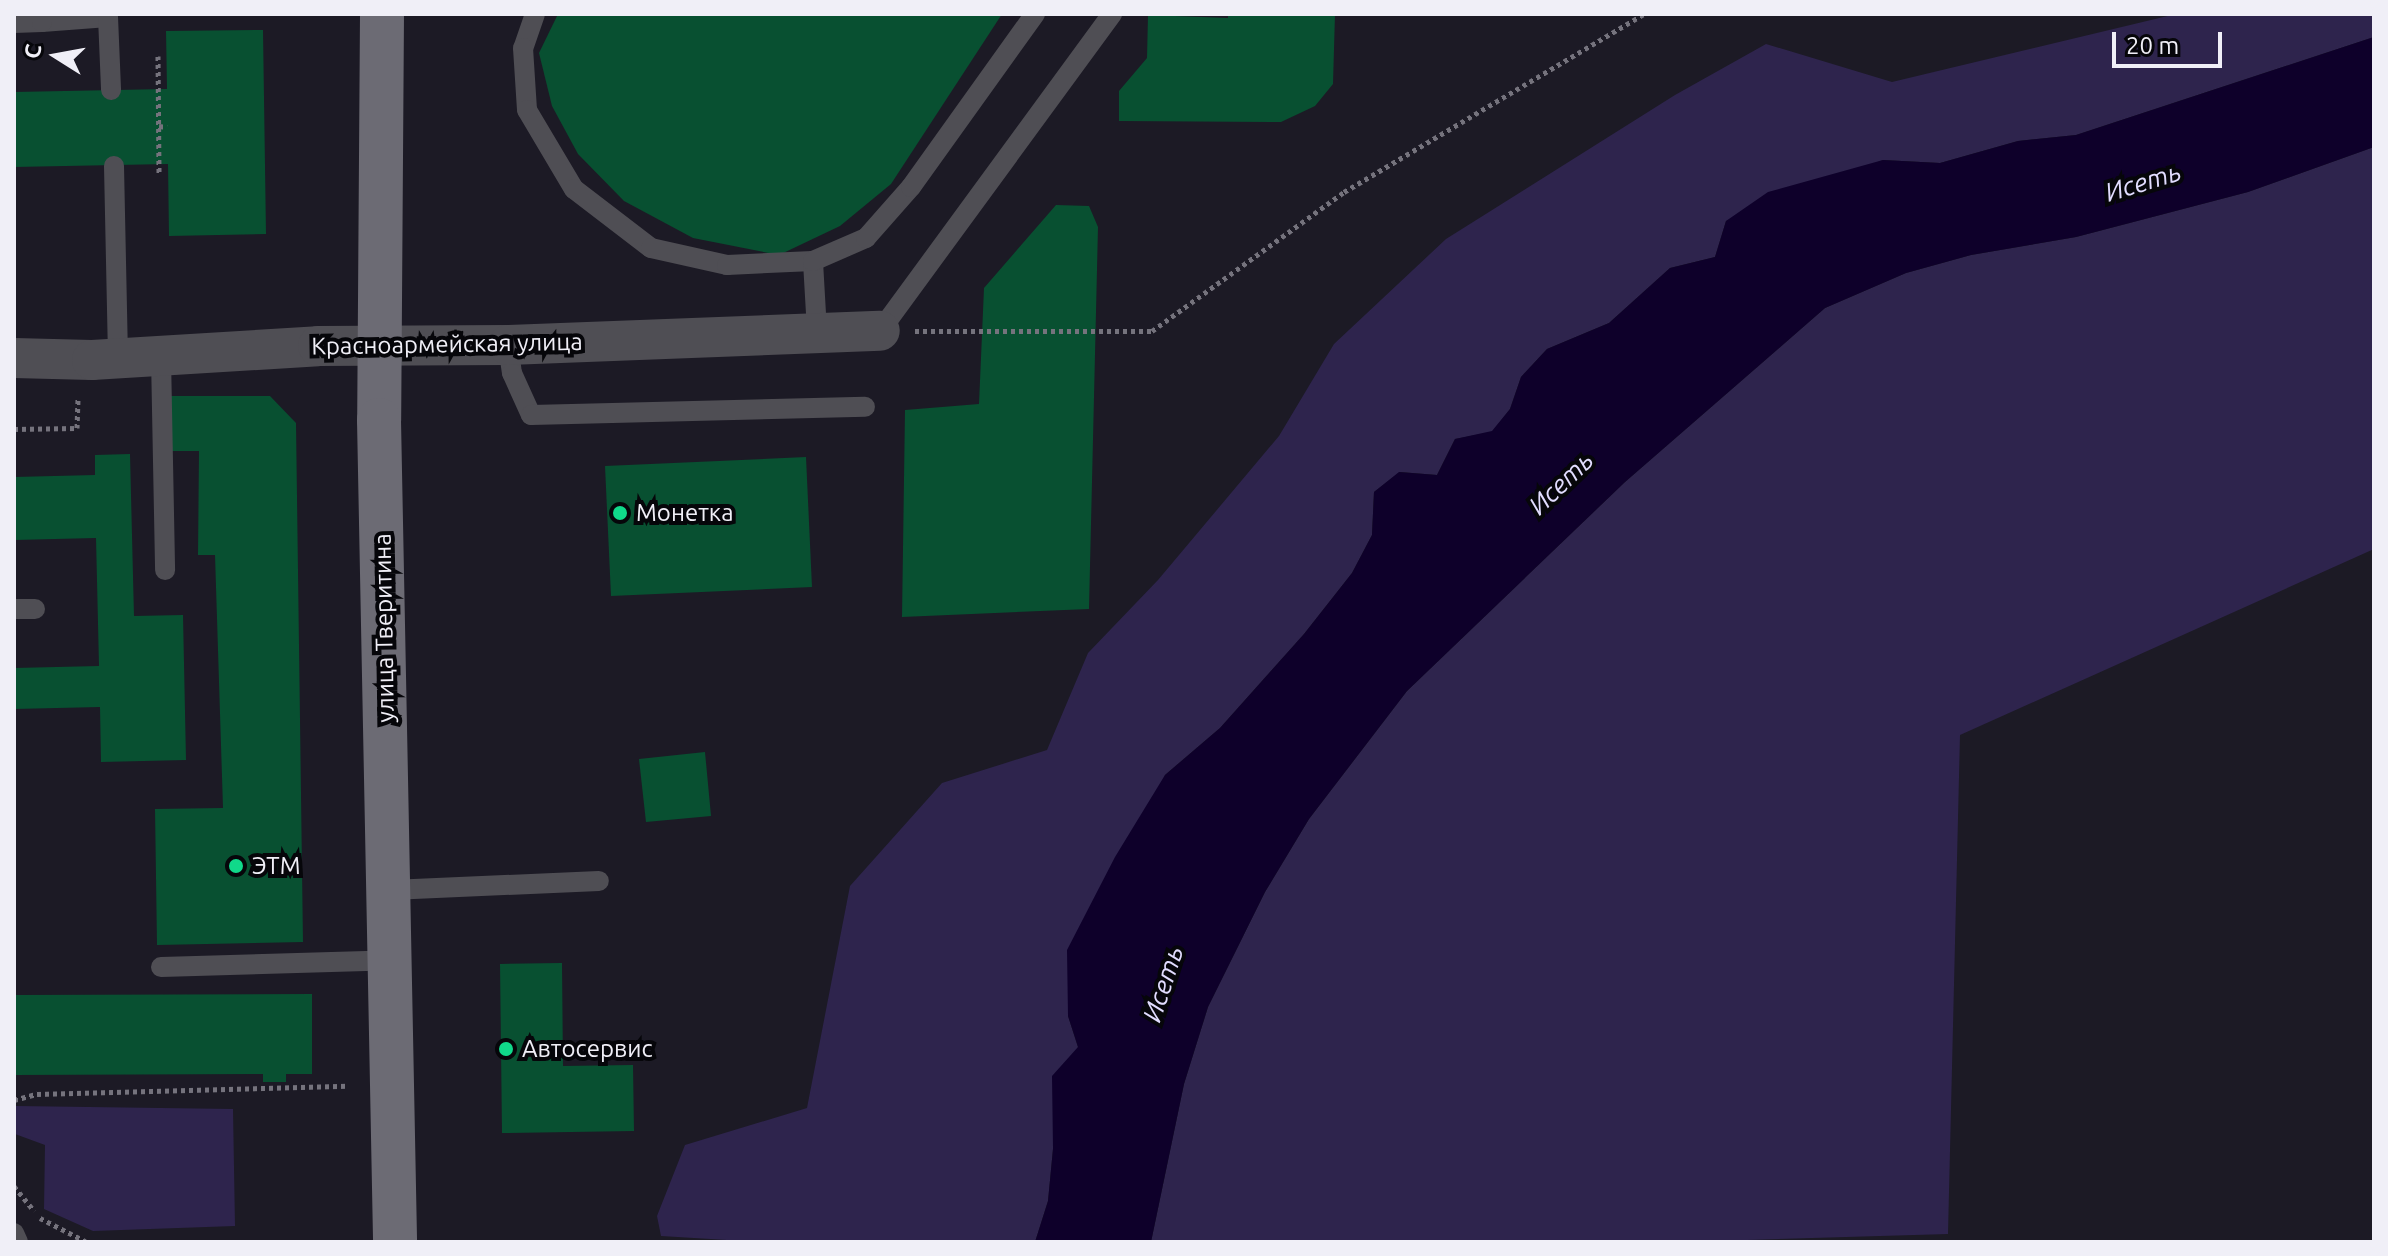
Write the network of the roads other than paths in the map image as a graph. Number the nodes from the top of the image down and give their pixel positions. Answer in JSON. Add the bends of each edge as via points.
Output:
{"nodes":[{"id":1,"x":382,"y":14,"type":"edge"},
{"id":2,"x":535,"y":14,"type":"edge"},
{"id":3,"x":1035,"y":14,"type":"edge"},
{"id":4,"x":1112,"y":14,"type":"edge"},
{"id":5,"x":42,"y":18,"type":"edge"},
{"id":6,"x":14,"y":23,"type":"edge"},
{"id":7,"x":111,"y":90,"type":"dead end"},
{"id":8,"x":114,"y":166,"type":"dead end"},
{"id":9,"x":813,"y":261,"type":"junction"},
{"id":10,"x":817,"y":331,"type":"junction"},
{"id":11,"x":880,"y":331,"type":"joint"},
{"id":12,"x":381,"y":345,"type":"junction"},
{"id":13,"x":508,"y":345,"type":"junction"},
{"id":14,"x":161,"y":357,"type":"junction"},
{"id":15,"x":14,"y":358,"type":"edge"},
{"id":16,"x":118,"y":359,"type":"junction"},
{"id":17,"x":865,"y":407,"type":"dead end"},
{"id":18,"x":165,"y":570,"type":"dead end"},
{"id":19,"x":14,"y":609,"type":"edge"},
{"id":20,"x":35,"y":609,"type":"dead end"},
{"id":21,"x":599,"y":881,"type":"dead end"},
{"id":22,"x":391,"y":890,"type":"junction"},
{"id":23,"x":392,"y":960,"type":"junction"},
{"id":24,"x":161,"y":967,"type":"dead end"},
{"id":25,"x":14,"y":1233,"type":"edge"},
{"id":26,"x":18,"y":1242,"type":"edge"},
{"id":27,"x":395,"y":1242,"type":"edge"}],
"edges":[{"from":1,"to":12,"type":"street","name":"улица Тверитина"},
{"from":2,"to":9,"type":"lane","via":[[523,48],[527,110],[574,189],[651,248],[727,265]]},
{"from":3,"to":9,"type":"lane","via":[[911,187],[866,238]]},
{"from":4,"to":11,"type":"lane"},
{"from":5,"to":6,"type":"lane"},
{"from":5,"to":7,"type":"lane","via":[[108,17]]},
{"from":8,"to":16,"type":"lane"},
{"from":9,"to":10,"type":"lane"},
{"from":10,"to":11,"type":"street","name":"Красноармейская улица"},
{"from":10,"to":13,"type":"street","name":"Красноармейская улица"},
{"from":12,"to":13,"type":"street","name":"Красноармейская улица"},
{"from":12,"to":14,"type":"street","name":"Красноармейская улица"},
{"from":12,"to":22,"type":"street","name":"улица Тверитина"},
{"from":13,"to":17,"type":"lane","via":[[512,373],[531,415]]},
{"from":14,"to":16,"type":"street","name":"Красноармейская улица"},
{"from":14,"to":18,"type":"lane"},
{"from":15,"to":16,"type":"street","name":"Красноармейская улица"},
{"from":19,"to":20,"type":"lane"},
{"from":21,"to":22,"type":"lane"},
{"from":22,"to":23,"type":"street","name":"улица Тверитина"},
{"from":23,"to":24,"type":"lane"},
{"from":23,"to":27,"type":"street","name":"улица Тверитина"},
{"from":25,"to":26,"type":"lane"}]}
